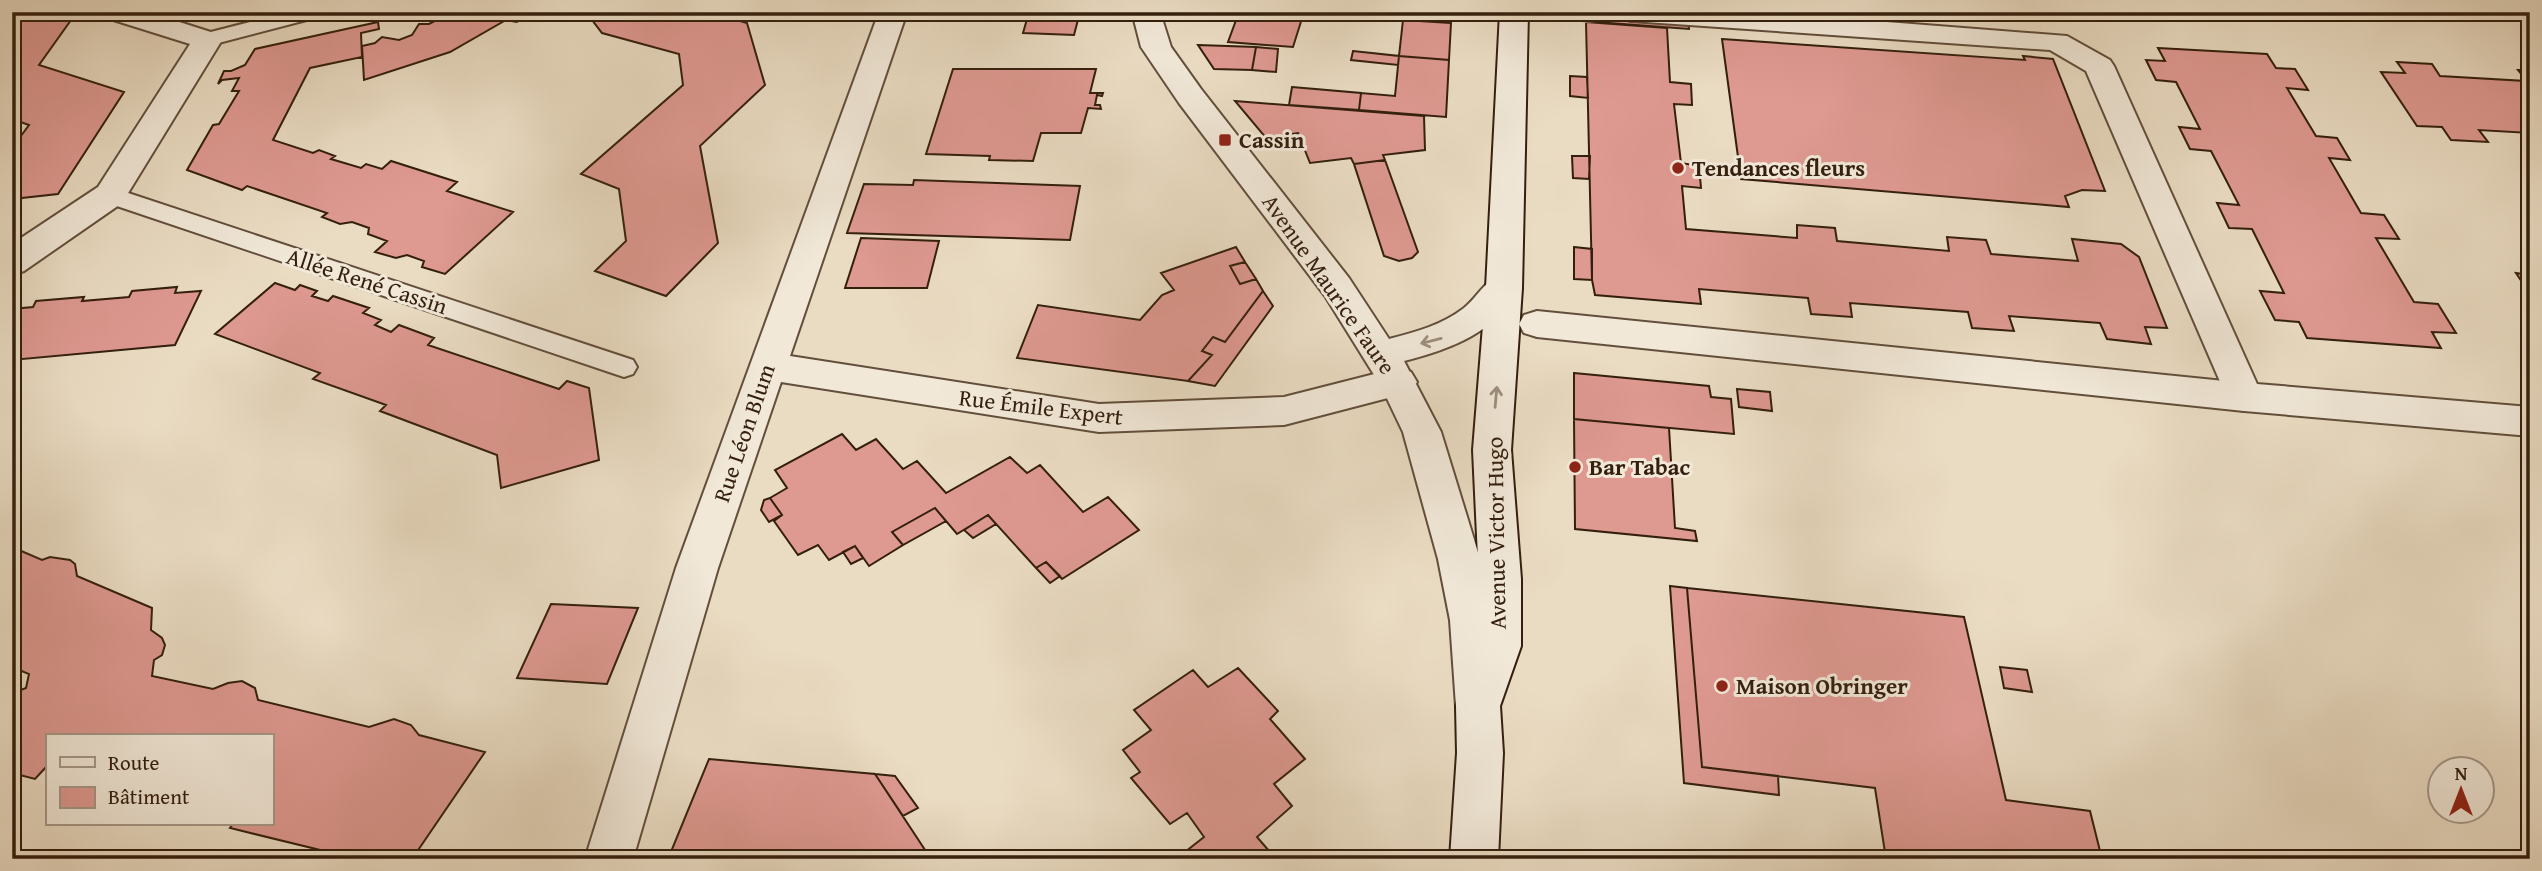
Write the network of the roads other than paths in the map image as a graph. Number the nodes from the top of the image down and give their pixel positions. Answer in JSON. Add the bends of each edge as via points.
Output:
{"nodes":[{"id":1,"x":117,"y":12,"type":"edge"},
{"id":2,"x":315,"y":12,"type":"edge"},
{"id":3,"x":893,"y":12,"type":"edge"},
{"id":4,"x":1146,"y":12,"type":"edge"},
{"id":5,"x":1514,"y":12,"type":"edge"},
{"id":6,"x":1631,"y":12,"type":"edge"},
{"id":7,"x":207,"y":40,"type":"junction"},
{"id":8,"x":110,"y":195,"type":"junction"},
{"id":9,"x":12,"y":263,"type":"edge"},
{"id":10,"x":1504,"y":288,"type":"junction"},
{"id":11,"x":1537,"y":324,"type":"dead end"},
{"id":12,"x":767,"y":366,"type":"junction"},
{"id":13,"x":624,"y":367,"type":"dead end"},
{"id":14,"x":1390,"y":368,"type":"junction"},
{"id":15,"x":2244,"y":397,"type":"junction"},
{"id":16,"x":2530,"y":422,"type":"edge"},
{"id":17,"x":1478,"y":706,"type":"junction"},
{"id":18,"x":609,"y":859,"type":"edge"},
{"id":19,"x":1474,"y":859,"type":"edge"}],
"edges":[{"from":1,"to":7,"type":"street"},
{"from":2,"to":7,"type":"lane"},
{"from":3,"to":12,"type":"street","name":"Rue Léon Blum"},
{"from":4,"to":14,"type":"street","name":"Avenue Maurice Faure","via":[[1156,47],[1337,287]]},
{"from":5,"to":10,"type":"street","name":"Avenue Victor Hugo"},
{"from":6,"to":15,"type":"street","via":[[2057,42],[2099,66]]},
{"from":7,"to":8,"type":"street"},
{"from":8,"to":9,"type":"street"},
{"from":8,"to":13,"type":"lane","name":"Allée René Cassin"},
{"from":10,"to":14,"type":"street","one_way":true,"via":[[1487,310]]},
{"from":17,"to":10,"type":"street","name":"Avenue Victor Hugo","one_way":true,"via":[[1499,646],[1492,450]]},
{"from":11,"to":15,"type":"street"},
{"from":12,"to":14,"type":"street","name":"Rue Émile Expert","via":[[1099,418],[1284,411]]},
{"from":12,"to":18,"type":"street","name":"Rue Léon Blum","via":[[697,568]]},
{"from":14,"to":17,"type":"street","name":"Avenue Maurice Faure","via":[[1422,432],[1459,559],[1471,620]]},
{"from":15,"to":16,"type":"street"},
{"from":17,"to":19,"type":"street","name":"Avenue Victor Hugo"}]}
